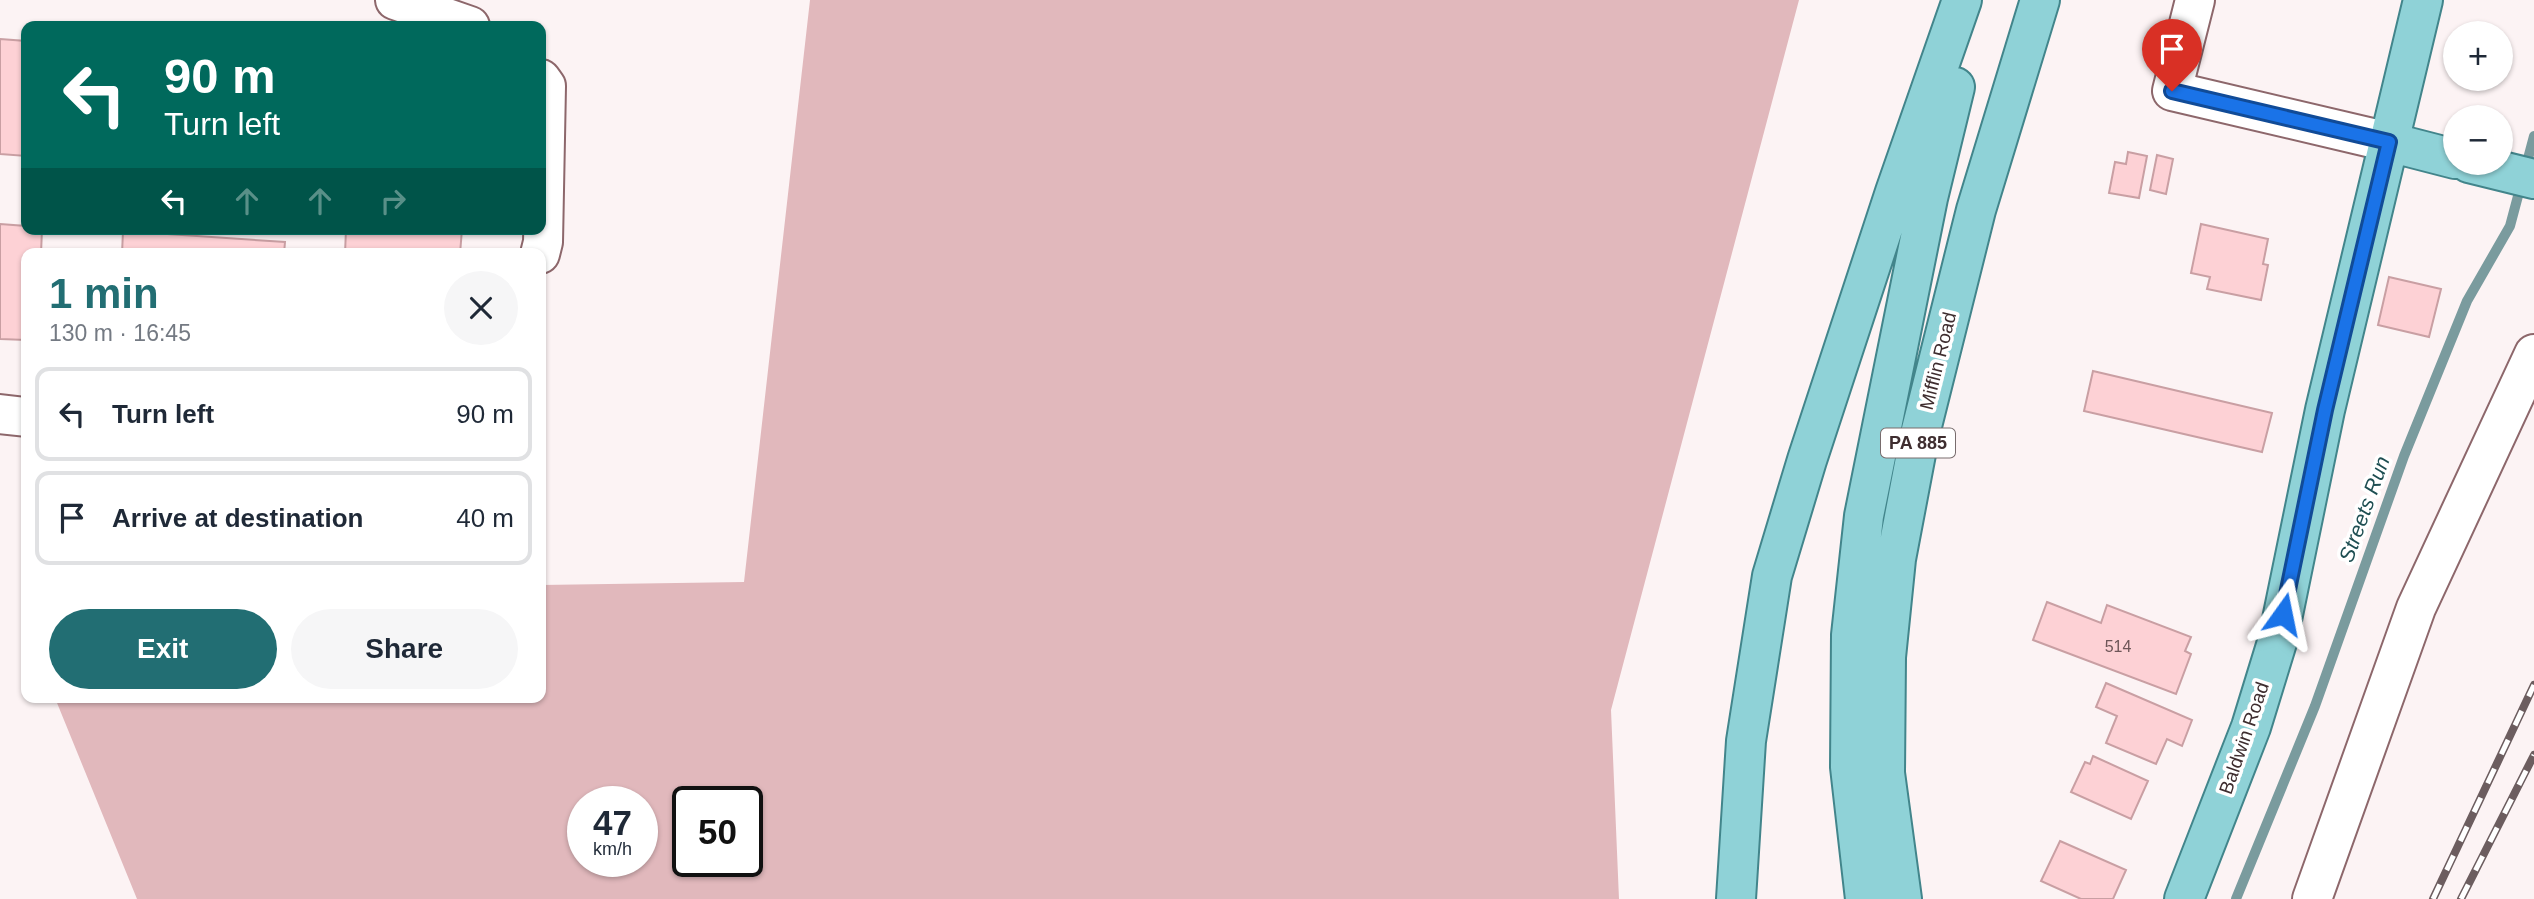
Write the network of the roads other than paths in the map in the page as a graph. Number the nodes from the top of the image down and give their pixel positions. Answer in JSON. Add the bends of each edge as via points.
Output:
{"nodes":[{"id":1,"x":395,"y":0,"type":"edge"},
{"id":2,"x":1962,"y":0,"type":"edge"},
{"id":3,"x":1975,"y":0,"type":"edge"},
{"id":4,"x":2040,"y":0,"type":"edge"},
{"id":5,"x":2195,"y":0,"type":"edge"},
{"id":6,"x":2423,"y":0,"type":"edge"},
{"id":7,"x":456,"y":21,"type":"edge"},
{"id":8,"x":2389,"y":142,"type":"junction"},
{"id":9,"x":2443,"y":156,"type":"edge"},
{"id":10,"x":2513,"y":174,"type":"edge"},
{"id":11,"x":2534,"y":179,"type":"edge"},
{"id":12,"x":2534,"y":354,"type":"edge"},
{"id":13,"x":0,"y":414,"type":"edge"},
{"id":14,"x":21,"y":416,"type":"edge"},
{"id":15,"x":1735,"y":899,"type":"edge"},
{"id":16,"x":1865,"y":899,"type":"edge"},
{"id":17,"x":1902,"y":899,"type":"edge"},
{"id":18,"x":2183,"y":899,"type":"edge"},
{"id":19,"x":2312,"y":899,"type":"edge"}],
"edges":[{"from":1,"to":7,"type":"lane"},
{"from":2,"to":15,"type":"main road","via":[[1772,576],[1746,741]]},
{"from":3,"to":16,"type":"main road","name":"Mifflin Road","number":"PA 885","via":[[1928,198],[1864,516],[1851,635],[1850,767]]},
{"from":4,"to":17,"type":"main road","name":"Mifflin Road","number":"PA 885","via":[[1976,210],[1919,438],[1896,559],[1886,657],[1885,773]]},
{"from":5,"to":8,"type":"lane","via":[[2172,91]]},
{"from":6,"to":8,"type":"main road","name":"Baldwin Road"},
{"from":8,"to":9,"type":"main road"},
{"from":8,"to":18,"type":"main road","name":"Baldwin Road","via":[[2325,410],[2278,639],[2251,727]]},
{"from":10,"to":11,"type":"main road"},
{"from":12,"to":19,"type":"lane","via":[[2416,608]]},
{"from":13,"to":14,"type":"lane"}]}
